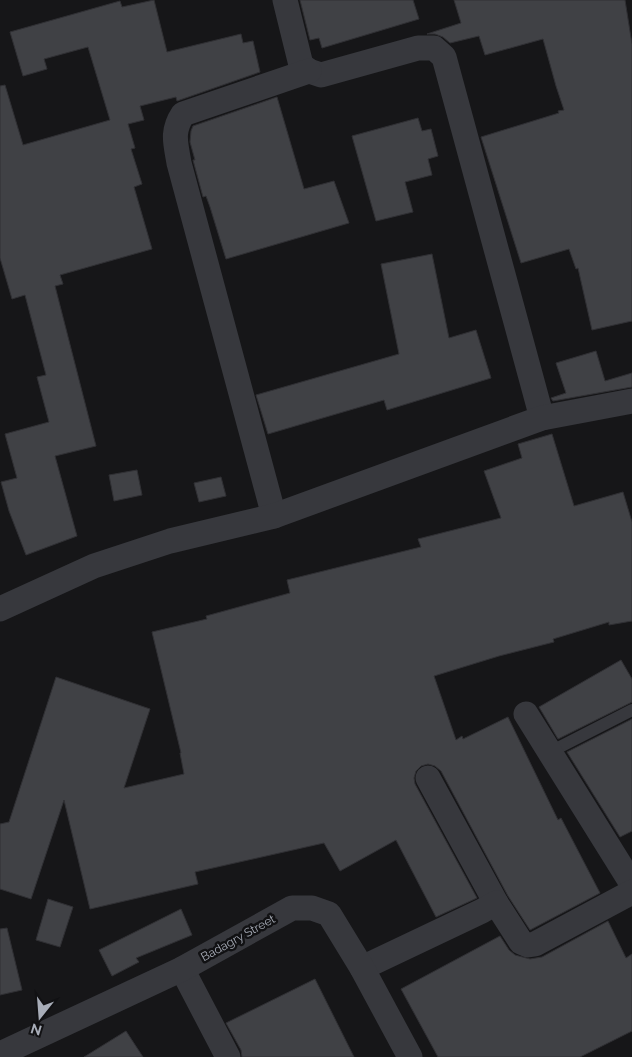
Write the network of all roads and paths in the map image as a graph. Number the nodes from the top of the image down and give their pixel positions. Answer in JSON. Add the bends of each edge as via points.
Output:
{"nodes":[{"id":1,"x":285,"y":0,"type":"edge"},
{"id":2,"x":309,"y":72,"type":"junction"},
{"id":3,"x":632,"y":401,"type":"edge"},
{"id":4,"x":542,"y":418,"type":"junction"},
{"id":5,"x":274,"y":516,"type":"junction"},
{"id":6,"x":0,"y":609,"type":"edge"},
{"id":7,"x":632,"y":710,"type":"edge"},
{"id":8,"x":526,"y":714,"type":"dead end"},
{"id":9,"x":550,"y":752,"type":"junction"},
{"id":10,"x":428,"y":778,"type":"dead end"},
{"id":11,"x":632,"y":884,"type":"edge"},
{"id":12,"x":632,"y":892,"type":"edge"},
{"id":13,"x":496,"y":903,"type":"junction"},
{"id":14,"x":362,"y":968,"type":"junction"},
{"id":15,"x":182,"y":969,"type":"junction"},
{"id":16,"x":0,"y":1054,"type":"edge"},
{"id":17,"x":228,"y":1057,"type":"edge"},
{"id":18,"x":410,"y":1057,"type":"edge"}],
"edges":[{"from":1,"to":2,"type":"street","via":[[301,65]]},
{"from":2,"to":4,"type":"street","via":[[321,75],[418,48],[434,48],[444,58]]},
{"from":2,"to":5,"type":"street","via":[[183,114],[174,134],[179,163]]},
{"from":3,"to":4,"type":"street"},
{"from":4,"to":5,"type":"street"},
{"from":5,"to":6,"type":"street","via":[[170,541],[94,566]]},
{"from":7,"to":9,"type":"lane"},
{"from":8,"to":9,"type":"street"},
{"from":9,"to":11,"type":"street"},
{"from":10,"to":13,"type":"street"},
{"from":12,"to":13,"type":"street","via":[[528,945],[521,942]]},
{"from":13,"to":14,"type":"street"},
{"from":14,"to":15,"type":"street","name":"Badagry Street","via":[[329,914],[312,908],[292,908]]},
{"from":14,"to":18,"type":"street","name":"Badagry Street"},
{"from":15,"to":16,"type":"street","name":"Badagry Street"},
{"from":15,"to":17,"type":"street"}]}
